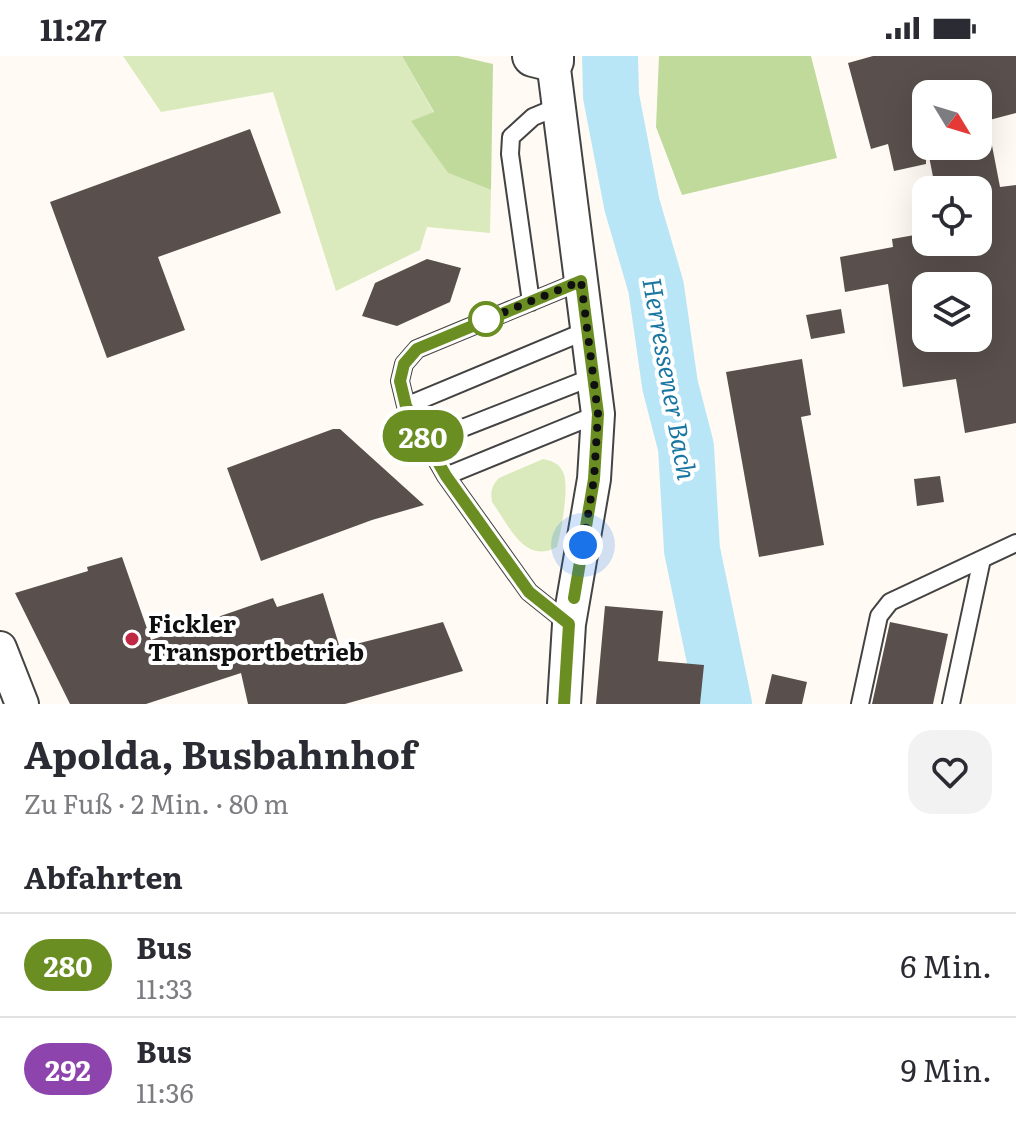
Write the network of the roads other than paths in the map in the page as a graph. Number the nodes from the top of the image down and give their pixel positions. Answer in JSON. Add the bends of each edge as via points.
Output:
{"nodes":[{"id":1,"x":546,"y":58,"type":"edge"},
{"id":2,"x":557,"y":107,"type":"junction"},
{"id":3,"x":581,"y":281,"type":"junction"},
{"id":4,"x":531,"y":302,"type":"junction"},
{"id":5,"x":588,"y":330,"type":"junction"},
{"id":6,"x":595,"y":376,"type":"junction"},
{"id":7,"x":406,"y":406,"type":"junction"},
{"id":8,"x":598,"y":414,"type":"junction"},
{"id":9,"x":427,"y":442,"type":"junction"},
{"id":10,"x":446,"y":476,"type":"junction"},
{"id":11,"x":1016,"y":543,"type":"edge"},
{"id":12,"x":982,"y":559,"type":"junction"},
{"id":13,"x":569,"y":624,"type":"junction"},
{"id":14,"x":0,"y":648,"type":"edge"},
{"id":15,"x":22,"y":704,"type":"edge"},
{"id":16,"x":564,"y":704,"type":"edge"},
{"id":17,"x":860,"y":704,"type":"edge"},
{"id":18,"x":951,"y":704,"type":"edge"}],
"edges":[{"from":1,"to":2,"type":"street"},
{"from":2,"to":3,"type":"street"},
{"from":2,"to":4,"type":"lane","via":[[533,117],[511,137]]},
{"from":3,"to":4,"type":"lane"},
{"from":3,"to":5,"type":"street"},
{"from":4,"to":7,"type":"lane","via":[[417,349],[404,364],[400,381]]},
{"from":5,"to":6,"type":"street"},
{"from":5,"to":7,"type":"lane"},
{"from":6,"to":8,"type":"street"},
{"from":6,"to":9,"type":"lane"},
{"from":7,"to":9,"type":"lane"},
{"from":8,"to":10,"type":"lane"},
{"from":8,"to":13,"type":"street","via":[[594,479]]},
{"from":9,"to":10,"type":"lane"},
{"from":10,"to":13,"type":"lane","via":[[529,592]]},
{"from":11,"to":12,"type":"lane"},
{"from":12,"to":17,"type":"lane","via":[[890,602],[879,616]]},
{"from":12,"to":18,"type":"lane"},
{"from":13,"to":16,"type":"street"},
{"from":14,"to":15,"type":"street"}]}
